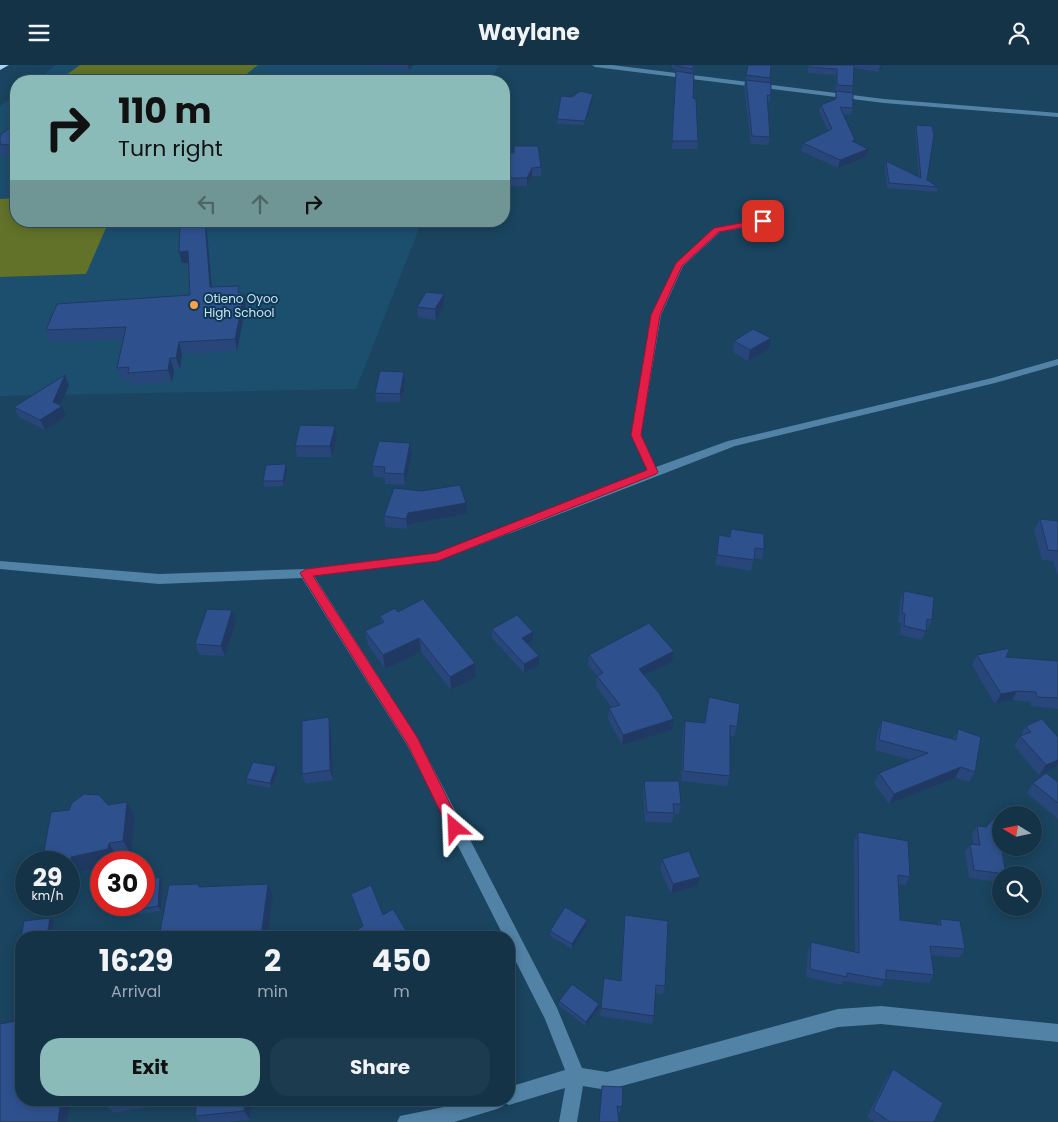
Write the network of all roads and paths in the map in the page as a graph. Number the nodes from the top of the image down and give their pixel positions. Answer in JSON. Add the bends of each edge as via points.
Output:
{"nodes":[{"id":1,"x":5,"y":65,"type":"edge"},
{"id":2,"x":595,"y":65,"type":"edge"},
{"id":3,"x":0,"y":69,"type":"edge"},
{"id":4,"x":1058,"y":115,"type":"edge"},
{"id":5,"x":779,"y":219,"type":"dead end"},
{"id":6,"x":1058,"y":362,"type":"edge"},
{"id":7,"x":653,"y":472,"type":"junction"},
{"id":8,"x":0,"y":565,"type":"edge"},
{"id":9,"x":306,"y":573,"type":"junction"},
{"id":10,"x":509,"y":931,"type":"edge"},
{"id":11,"x":515,"y":943,"type":"edge"},
{"id":12,"x":1058,"y":1033,"type":"edge"},
{"id":13,"x":576,"y":1076,"type":"junction"},
{"id":14,"x":515,"y":1094,"type":"edge"},
{"id":15,"x":477,"y":1106,"type":"edge"},
{"id":16,"x":406,"y":1122,"type":"edge"},
{"id":17,"x":568,"y":1122,"type":"edge"}],
"edges":[{"from":1,"to":3,"type":"highway"},
{"from":2,"to":4,"type":"street","via":[[932,106]]},
{"from":5,"to":7,"type":"street","via":[[717,230],[679,265],[656,315],[636,435]]},
{"from":6,"to":7,"type":"street","via":[[995,381],[732,443]]},
{"from":7,"to":9,"type":"street","via":[[438,557]]},
{"from":8,"to":9,"type":"street","via":[[159,579]]},
{"from":9,"to":10,"type":"street","via":[[412,741]]},
{"from":11,"to":13,"type":"street","via":[[551,1014]]},
{"from":12,"to":13,"type":"street","via":[[882,1015],[838,1018],[607,1081]]},
{"from":13,"to":14,"type":"street"},
{"from":13,"to":17,"type":"street"},
{"from":15,"to":16,"type":"street"}]}
